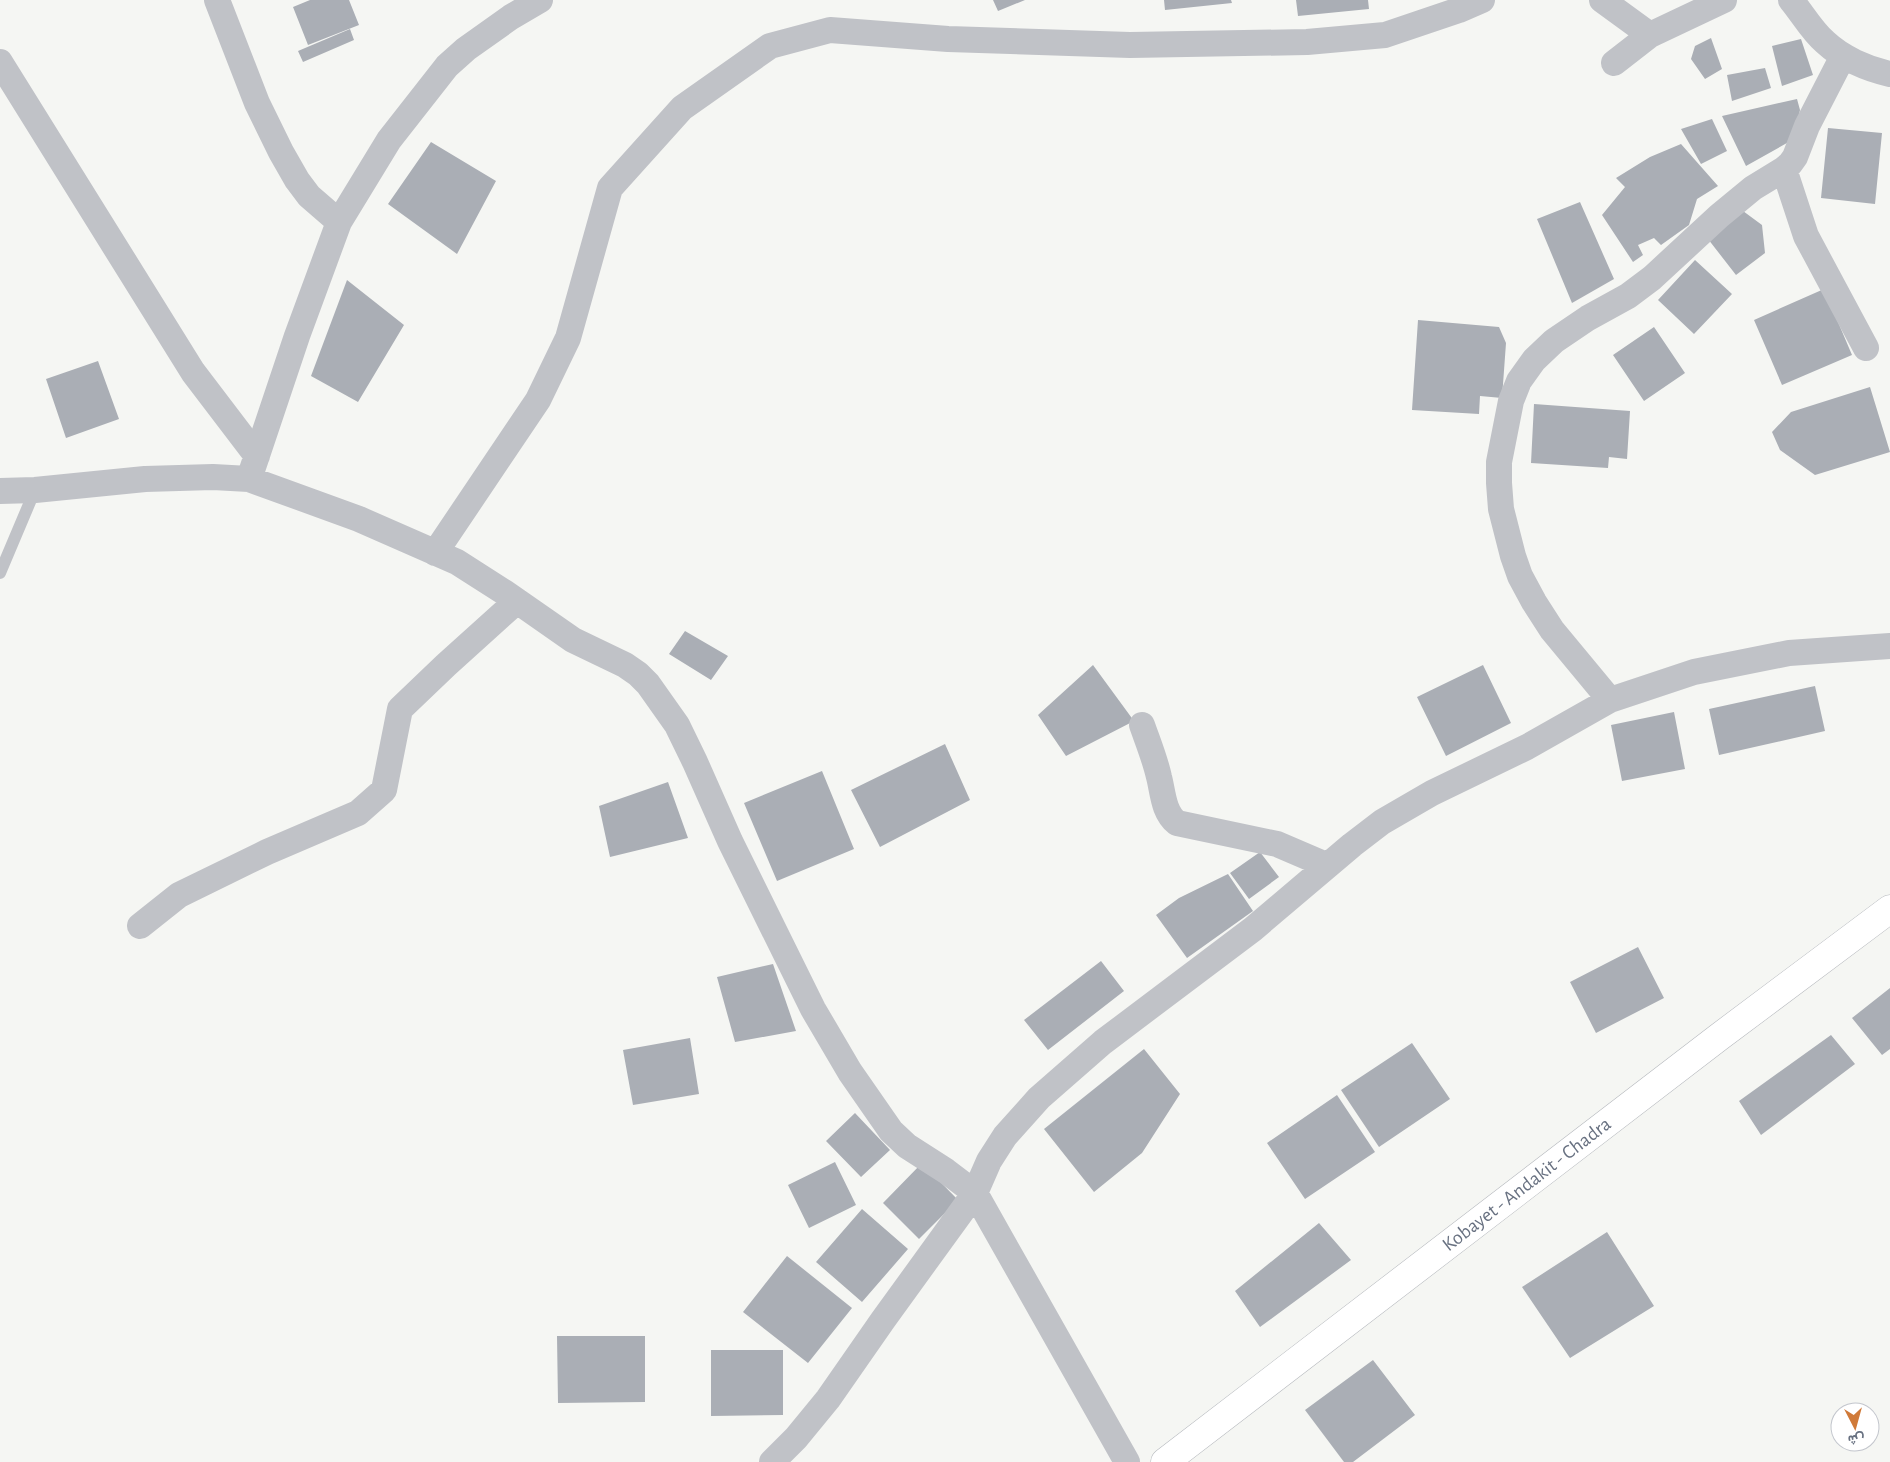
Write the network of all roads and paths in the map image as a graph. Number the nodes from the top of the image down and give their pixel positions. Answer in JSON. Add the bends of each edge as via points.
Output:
{"nodes":[{"id":1,"x":217,"y":0,"type":"edge"},
{"id":2,"x":540,"y":0,"type":"edge"},
{"id":3,"x":1482,"y":0,"type":"edge"},
{"id":4,"x":1602,"y":0,"type":"edge"},
{"id":5,"x":1724,"y":0,"type":"edge"},
{"id":6,"x":1791,"y":0,"type":"edge"},
{"id":7,"x":1650,"y":35,"type":"junction"},
{"id":8,"x":1843,"y":56,"type":"junction"},
{"id":9,"x":0,"y":62,"type":"edge"},
{"id":10,"x":1614,"y":63,"type":"dead end"},
{"id":11,"x":1890,"y":74,"type":"edge"},
{"id":12,"x":1784,"y":169,"type":"junction"},
{"id":13,"x":338,"y":222,"type":"junction"},
{"id":14,"x":1866,"y":348,"type":"dead end"},
{"id":15,"x":253,"y":468,"type":"junction"},
{"id":16,"x":35,"y":490,"type":"junction"},
{"id":17,"x":0,"y":491,"type":"edge"},
{"id":18,"x":435,"y":553,"type":"junction"},
{"id":19,"x":0,"y":574,"type":"edge"},
{"id":20,"x":517,"y":601,"type":"junction"},
{"id":21,"x":1890,"y":646,"type":"edge"},
{"id":22,"x":1610,"y":700,"type":"junction"},
{"id":23,"x":1142,"y":725,"type":"dead end"},
{"id":24,"x":1326,"y":865,"type":"junction"},
{"id":25,"x":1890,"y":909,"type":"edge"},
{"id":26,"x":140,"y":926,"type":"dead end"},
{"id":27,"x":975,"y":1194,"type":"junction"},
{"id":28,"x":772,"y":1462,"type":"edge"},
{"id":29,"x":1127,"y":1462,"type":"edge"},
{"id":30,"x":1165,"y":1462,"type":"edge"}],
"edges":[{"from":1,"to":13,"type":"street","via":[[257,103],[281,152],[309,196]]},
{"from":2,"to":13,"type":"street","via":[[466,49],[447,66],[389,140]]},
{"from":3,"to":18,"type":"street","via":[[1384,36],[1307,42],[1130,45],[948,39],[830,30],[770,46],[682,108],[610,188],[568,338],[538,400]]},
{"from":4,"to":7,"type":"street"},
{"from":5,"to":7,"type":"street"},
{"from":6,"to":8,"type":"street","via":[[1824,42]]},
{"from":7,"to":10,"type":"street"},
{"from":8,"to":11,"type":"street"},
{"from":8,"to":12,"type":"street","via":[[1795,157]]},
{"from":9,"to":15,"type":"street"},
{"from":12,"to":14,"type":"street","via":[[1806,236]]},
{"from":12,"to":22,"type":"street","via":[[1753,188],[1636,290],[1554,340],[1519,381],[1511,401],[1499,462],[1499,483],[1501,509],[1513,556],[1520,576],[1552,630]]},
{"from":13,"to":15,"type":"street"},
{"from":15,"to":16,"type":"street","via":[[213,477],[145,479]]},
{"from":15,"to":18,"type":"street"},
{"from":16,"to":17,"type":"street"},
{"from":16,"to":19,"type":"lane"},
{"from":18,"to":20,"type":"street","via":[[457,562]]},
{"from":20,"to":26,"type":"street","via":[[400,709],[384,790],[358,813],[179,895]]},
{"from":20,"to":27,"type":"street","via":[[573,640],[625,665],[648,684],[677,726],[813,1010],[850,1072],[891,1131]]},
{"from":21,"to":22,"type":"street","via":[[1789,653],[1694,672]]},
{"from":22,"to":24,"type":"street","via":[[1382,822]]},
{"from":23,"to":24,"type":"street","via":[[1170,817],[1177,823],[1276,844]]},
{"from":24,"to":27,"type":"street","via":[[1253,929],[1104,1042],[1039,1098],[1005,1136]]},
{"from":25,"to":30,"type":"main road","name":"Kobayet - Andakit - Chadra"},
{"from":27,"to":28,"type":"street","via":[[828,1399]]},
{"from":27,"to":29,"type":"street"}]}
